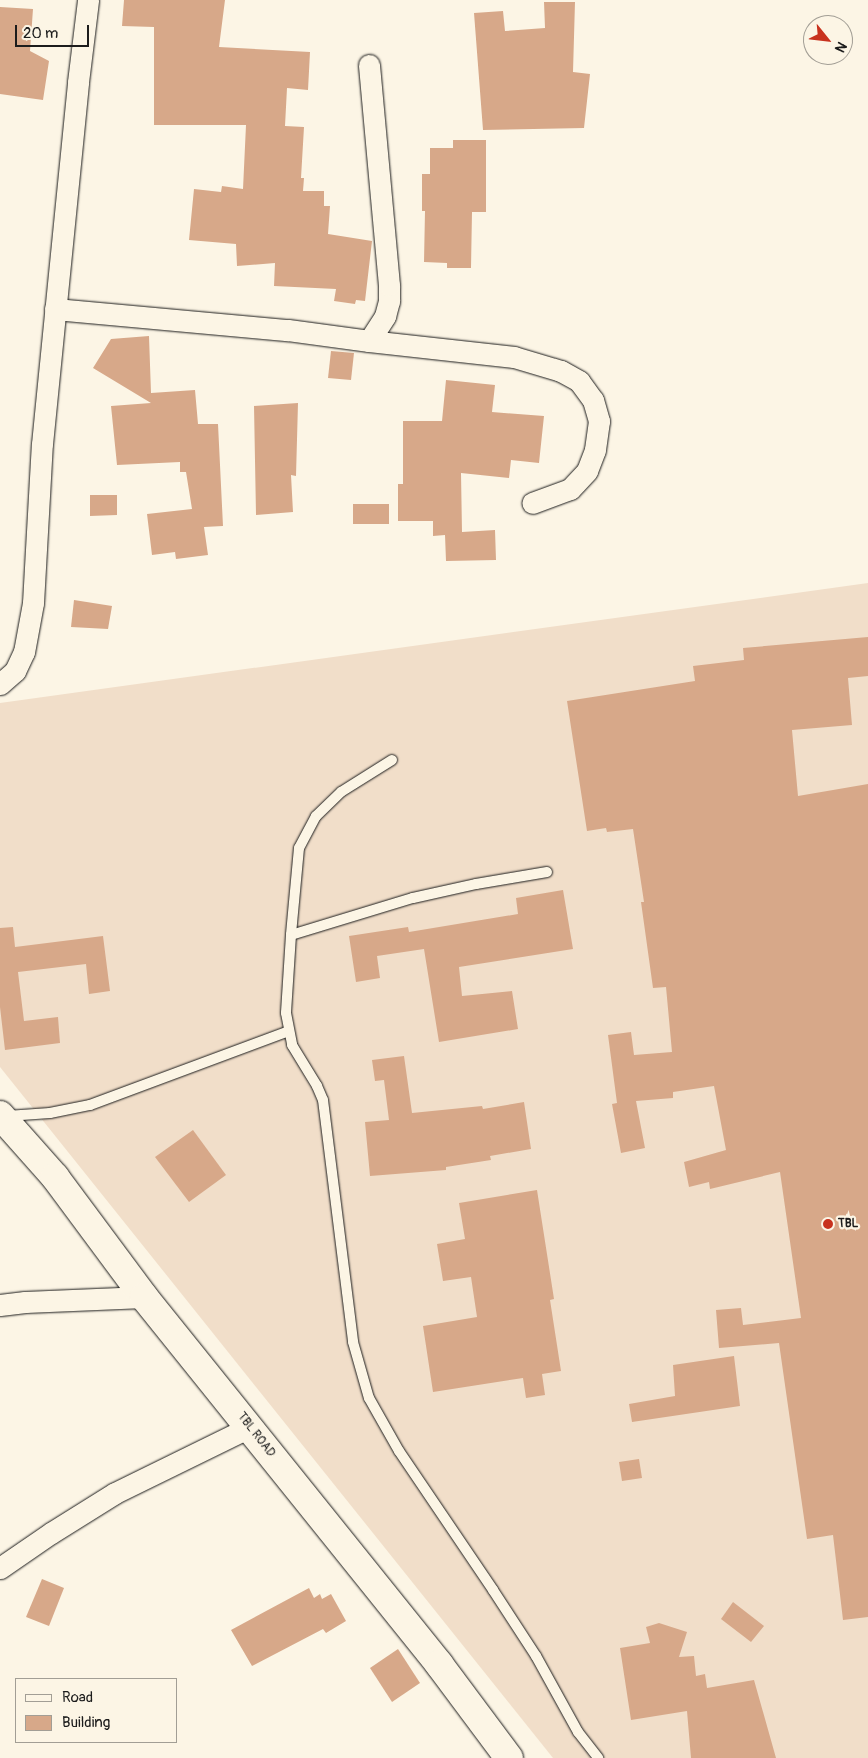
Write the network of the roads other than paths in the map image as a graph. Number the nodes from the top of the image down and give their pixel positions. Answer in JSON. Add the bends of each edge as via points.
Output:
{"nodes":[{"id":1,"x":88,"y":0,"type":"edge"},
{"id":2,"x":370,"y":66,"type":"dead end"},
{"id":3,"x":55,"y":309,"type":"junction"},
{"id":4,"x":369,"y":341,"type":"junction"},
{"id":5,"x":532,"y":503,"type":"dead end"},
{"id":6,"x":0,"y":684,"type":"edge"},
{"id":7,"x":392,"y":760,"type":"dead end"},
{"id":8,"x":547,"y":872,"type":"dead end"},
{"id":9,"x":291,"y":935,"type":"junction"},
{"id":10,"x":289,"y":1031,"type":"junction"},
{"id":11,"x":0,"y":1116,"type":"edge"},
{"id":12,"x":144,"y":1297,"type":"junction"},
{"id":13,"x":0,"y":1305,"type":"edge"},
{"id":14,"x":250,"y":1427,"type":"junction"},
{"id":15,"x":0,"y":1568,"type":"edge"},
{"id":16,"x":509,"y":1758,"type":"edge"},
{"id":17,"x":598,"y":1758,"type":"edge"}],
"edges":[{"from":1,"to":3,"type":"street"},
{"from":2,"to":4,"type":"street","via":[[390,285],[385,316]]},
{"from":3,"to":4,"type":"street","via":[[288,330]]},
{"from":3,"to":6,"type":"street","via":[[42,444],[33,603],[24,652],[15,672]]},
{"from":4,"to":5,"type":"street","via":[[514,357],[561,371],[579,381],[593,400],[599,421],[595,450],[586,471],[570,488]]},
{"from":7,"to":9,"type":"lane","via":[[340,792],[316,816],[299,848]]},
{"from":8,"to":9,"type":"lane","via":[[413,898]]},
{"from":9,"to":10,"type":"lane","via":[[286,1013]]},
{"from":10,"to":11,"type":"lane","via":[[90,1105],[50,1113]]},
{"from":10,"to":17,"type":"lane","via":[[292,1045],[323,1100],[353,1342],[369,1398],[399,1451],[536,1656],[578,1732]]},
{"from":11,"to":12,"type":"street","name":"TBL ROAD","via":[[55,1177]]},
{"from":12,"to":13,"type":"street"},
{"from":12,"to":14,"type":"street","name":"TBL ROAD"},
{"from":14,"to":15,"type":"street","via":[[115,1493]]},
{"from":14,"to":16,"type":"street","name":"TBL ROAD","via":[[439,1664]]}]}
